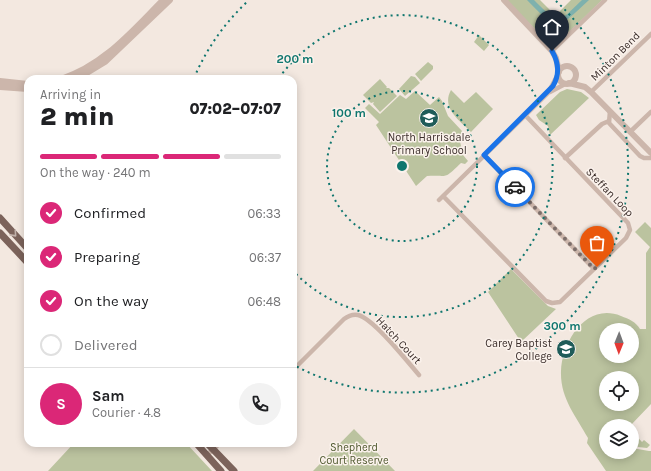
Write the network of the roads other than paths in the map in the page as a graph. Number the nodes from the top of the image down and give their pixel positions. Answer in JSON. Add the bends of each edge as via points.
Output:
{"nodes":[{"id":1,"x":163,"y":0,"type":"edge"},
{"id":2,"x":170,"y":0,"type":"edge"},
{"id":3,"x":501,"y":0,"type":"edge"},
{"id":4,"x":504,"y":0,"type":"edge"},
{"id":5,"x":604,"y":0,"type":"edge"},
{"id":6,"x":509,"y":6,"type":"junction"},
{"id":7,"x":135,"y":32,"type":"junction"},
{"id":8,"x":651,"y":34,"type":"edge"},
{"id":9,"x":552,"y":51,"type":"junction"},
{"id":10,"x":556,"y":58,"type":"junction"},
{"id":11,"x":568,"y":66,"type":"junction"},
{"id":12,"x":559,"y":73,"type":"junction"},
{"id":13,"x":576,"y":73,"type":"junction"},
{"id":14,"x":71,"y":75,"type":"edge"},
{"id":15,"x":84,"y":75,"type":"edge"},
{"id":16,"x":0,"y":81,"type":"edge"},
{"id":17,"x":568,"y":83,"type":"junction"},
{"id":18,"x":24,"y":84,"type":"edge"},
{"id":19,"x":0,"y":87,"type":"edge"},
{"id":20,"x":585,"y":87,"type":"junction"},
{"id":21,"x":24,"y":89,"type":"edge"},
{"id":22,"x":591,"y":92,"type":"junction"},
{"id":23,"x":548,"y":93,"type":"junction"},
{"id":24,"x":610,"y":111,"type":"junction"},
{"id":25,"x":651,"y":112,"type":"edge"},
{"id":26,"x":525,"y":115,"type":"junction"},
{"id":27,"x":609,"y":121,"type":"junction"},
{"id":28,"x":630,"y":132,"type":"junction"},
{"id":29,"x":651,"y":153,"type":"edge"},
{"id":30,"x":484,"y":155,"type":"junction"},
{"id":31,"x":565,"y":158,"type":"junction"},
{"id":32,"x":651,"y":158,"type":"edge"},
{"id":33,"x":0,"y":218,"type":"edge"},
{"id":34,"x":0,"y":233,"type":"edge"},
{"id":35,"x":24,"y":245,"type":"edge"},
{"id":36,"x":24,"y":259,"type":"edge"},
{"id":37,"x":594,"y":269,"type":"junction"},
{"id":38,"x":297,"y":366,"type":"edge"},
{"id":39,"x":419,"y":375,"type":"dead end"},
{"id":40,"x":200,"y":447,"type":"edge"},
{"id":41,"x":210,"y":447,"type":"edge"},
{"id":42,"x":216,"y":447,"type":"edge"},
{"id":43,"x":213,"y":450,"type":"junction"},
{"id":44,"x":207,"y":455,"type":"junction"},
{"id":45,"x":221,"y":471,"type":"edge"},
{"id":46,"x":234,"y":471,"type":"edge"}],
"edges":[{"from":1,"to":7,"type":"street"},
{"from":2,"to":7,"type":"street"},
{"from":3,"to":6,"type":"street"},
{"from":4,"to":6,"type":"street"},
{"from":5,"to":9,"type":"street"},
{"from":6,"to":9,"type":"street"},
{"from":7,"to":14,"type":"street","via":[[97,62]]},
{"from":7,"to":15,"type":"street","via":[[105,62]]},
{"from":8,"to":22,"type":"street","name":"Minton Bend"},
{"from":9,"to":10,"type":"street"},
{"from":10,"to":11,"type":"street"},
{"from":10,"to":12,"type":"street"},
{"from":11,"to":12,"type":"street","via":[[563,67]]},
{"from":11,"to":13,"type":"street"},
{"from":12,"to":17,"type":"street","via":[[560,80]]},
{"from":12,"to":23,"type":"street"},
{"from":13,"to":17,"type":"street","via":[[575,80]]},
{"from":13,"to":20,"type":"street"},
{"from":16,"to":18,"type":"street"},
{"from":17,"to":20,"type":"street"},
{"from":17,"to":23,"type":"street"},
{"from":19,"to":21,"type":"street"},
{"from":20,"to":22,"type":"street"},
{"from":22,"to":24,"type":"street"},
{"from":23,"to":26,"type":"street"},
{"from":24,"to":27,"type":"street"},
{"from":24,"to":28,"type":"street"},
{"from":25,"to":28,"type":"street"},
{"from":26,"to":30,"type":"street"},
{"from":26,"to":31,"type":"street","name":"Steffan Loop"},
{"from":27,"to":31,"type":"street","via":[[602,124]]},
{"from":27,"to":32,"type":"street","via":[[612,128],[640,156]]},
{"from":28,"to":29,"type":"street"},
{"from":30,"to":37,"type":"street"},
{"from":30,"to":37,"type":"street","name":"Steffan Loop","via":[[441,198],[546,301],[560,302]]},
{"from":31,"to":37,"type":"street","name":"Steffan Loop","via":[[630,227],[626,238]]},
{"from":33,"to":35,"type":"main road","one_way":true},
{"from":34,"to":36,"type":"main road"},
{"from":38,"to":39,"type":"street","name":"Hatch Court","via":[[344,319],[359,315],[371,323]]},
{"from":40,"to":44,"type":"main road"},
{"from":41,"to":43,"type":"main road"},
{"from":42,"to":43,"type":"street"},
{"from":43,"to":44,"type":"street"},
{"from":43,"to":46,"type":"main road"},
{"from":44,"to":45,"type":"main road"}]}
